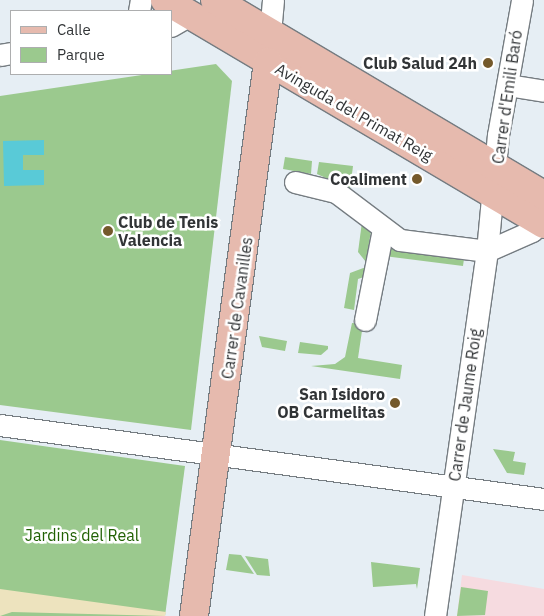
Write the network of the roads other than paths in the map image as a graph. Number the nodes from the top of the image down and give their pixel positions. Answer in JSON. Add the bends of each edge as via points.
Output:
{"nodes":[{"id":1,"x":165,"y":0,"type":"edge"},
{"id":2,"x":215,"y":0,"type":"edge"},
{"id":3,"x":273,"y":0,"type":"edge"},
{"id":4,"x":522,"y":0,"type":"edge"},
{"id":5,"x":181,"y":21,"type":"edge"},
{"id":6,"x":269,"y":32,"type":"junction"},
{"id":7,"x":268,"y":62,"type":"junction"},
{"id":8,"x":508,"y":85,"type":"junction"},
{"id":9,"x":544,"y":91,"type":"edge"},
{"id":10,"x":496,"y":167,"type":"junction"},
{"id":11,"x":295,"y":182,"type":"dead end"},
{"id":12,"x":494,"y":194,"type":"junction"},
{"id":13,"x":544,"y":195,"type":"edge"},
{"id":14,"x":543,"y":223,"type":"edge"},
{"id":15,"x":383,"y":229,"type":"junction"},
{"id":16,"x":487,"y":251,"type":"junction"},
{"id":17,"x":365,"y":320,"type":"dead end"},
{"id":18,"x":0,"y":425,"type":"edge"},
{"id":19,"x":217,"y":454,"type":"junction"},
{"id":20,"x":454,"y":487,"type":"junction"},
{"id":21,"x":544,"y":499,"type":"edge"},
{"id":22,"x":194,"y":616,"type":"edge"},
{"id":23,"x":435,"y":616,"type":"edge"}],
"edges":[{"from":1,"to":5,"type":"main road","name":"Avinguda del Primat Reig"},
{"from":2,"to":6,"type":"main road","name":"Avinguda del Primat Reig"},
{"from":3,"to":6,"type":"street","name":"Carrer de Cavanilles"},
{"from":4,"to":8,"type":"street","name":"Carrer d'Emili Baró"},
{"from":5,"to":7,"type":"main road","name":"Avinguda del Primat Reig"},
{"from":6,"to":7,"type":"street","name":"Carrer de Cavanilles"},
{"from":6,"to":10,"type":"main road","name":"Avinguda del Primat Reig"},
{"from":7,"to":12,"type":"main road","name":"Avinguda del Primat Reig"},
{"from":7,"to":19,"type":"main road","name":"Carrer de Cavanilles"},
{"from":8,"to":9,"type":"street"},
{"from":8,"to":10,"type":"street","name":"Carrer d'Emili Baró"},
{"from":10,"to":12,"type":"street","name":"Carrer d'Emili Baró"},
{"from":10,"to":13,"type":"main road","name":"Avinguda del Primat Reig"},
{"from":11,"to":15,"type":"street","via":[[328,188]]},
{"from":12,"to":14,"type":"main road","name":"Avinguda del Primat Reig"},
{"from":12,"to":16,"type":"street","name":"Carrer de Jaume Roig"},
{"from":14,"to":16,"type":"street","via":[[532,232]]},
{"from":15,"to":16,"type":"street","via":[[400,240]]},
{"from":15,"to":17,"type":"street"},
{"from":16,"to":20,"type":"street","name":"Carrer de Jaume Roig"},
{"from":18,"to":19,"type":"street"},
{"from":19,"to":20,"type":"street"},
{"from":19,"to":22,"type":"main road","name":"Carrer de Cavanilles"},
{"from":20,"to":21,"type":"street"},
{"from":20,"to":23,"type":"street","name":"Carrer de Jaume Roig"}]}
